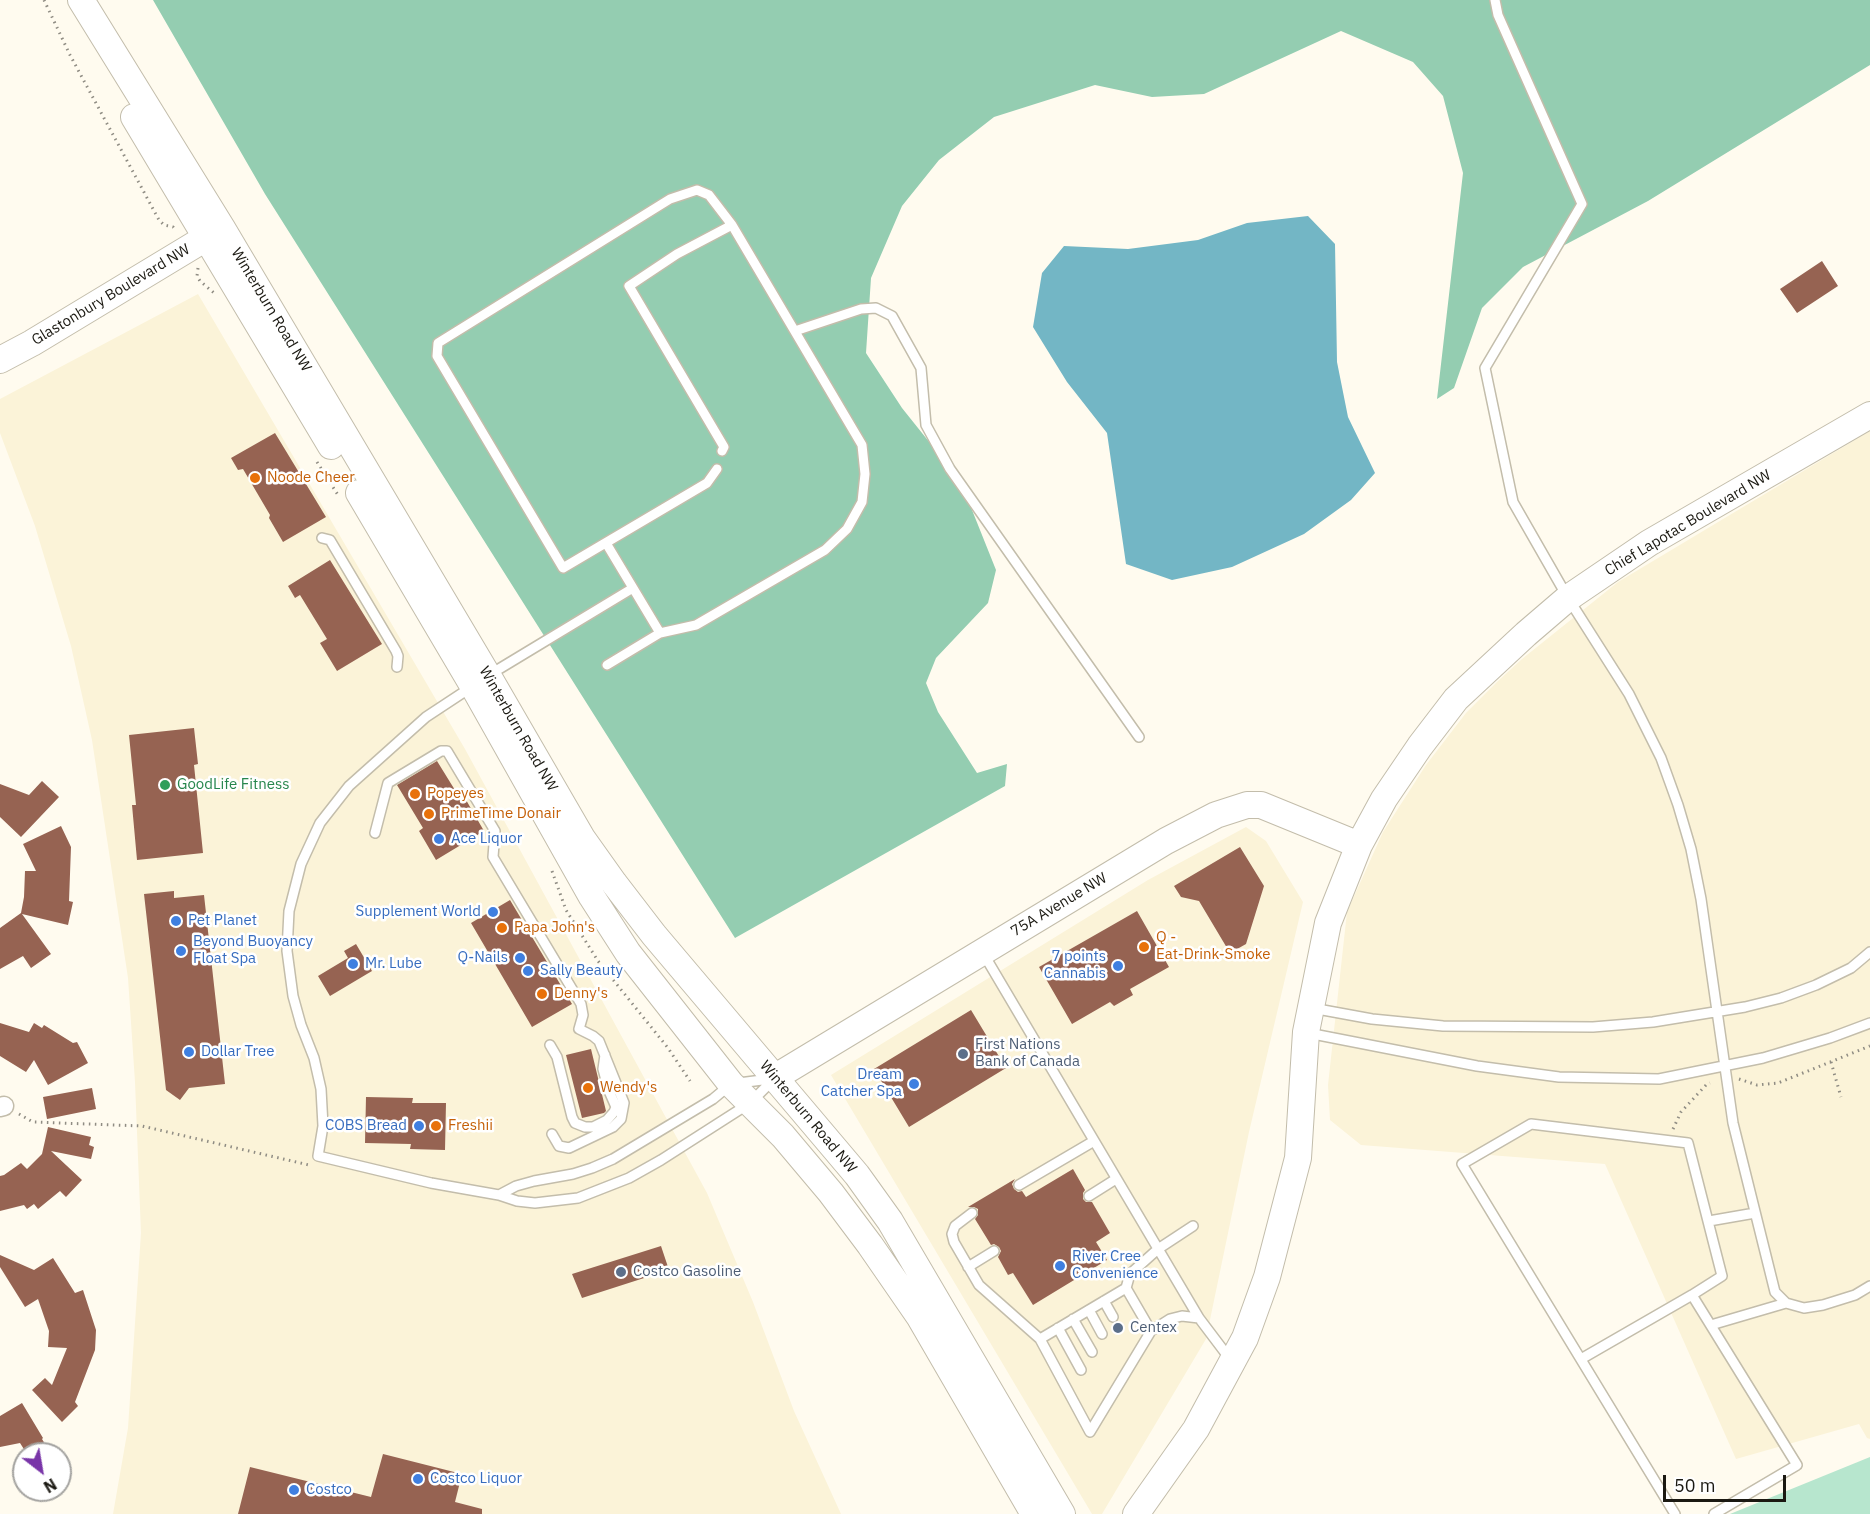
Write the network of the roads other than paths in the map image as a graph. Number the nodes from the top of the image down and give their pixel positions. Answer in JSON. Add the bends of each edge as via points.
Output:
{"nodes":[{"id":1,"x":66,"y":0,"type":"edge"},
{"id":2,"x":81,"y":0,"type":"edge"},
{"id":3,"x":1495,"y":0,"type":"edge"},
{"id":4,"x":732,"y":225,"type":"junction"},
{"id":5,"x":213,"y":233,"type":"junction"},
{"id":6,"x":795,"y":331,"type":"junction"},
{"id":7,"x":0,"y":360,"type":"edge"},
{"id":8,"x":1870,"y":415,"type":"edge"},
{"id":9,"x":722,"y":451,"type":"dead end"},
{"id":10,"x":717,"y":469,"type":"dead end"},
{"id":11,"x":322,"y":538,"type":"dead end"},
{"id":12,"x":606,"y":543,"type":"junction"},
{"id":13,"x":633,"y":588,"type":"junction"},
{"id":14,"x":1568,"y":598,"type":"junction"},
{"id":15,"x":660,"y":633,"type":"junction"},
{"id":16,"x":607,"y":665,"type":"dead end"},
{"id":17,"x":397,"y":667,"type":"dead end"},
{"id":18,"x":480,"y":681,"type":"junction"},
{"id":19,"x":1139,"y":737,"type":"dead end"},
{"id":20,"x":375,"y":833,"type":"dead end"},
{"id":21,"x":1359,"y":845,"type":"junction"},
{"id":22,"x":592,"y":897,"type":"junction"},
{"id":23,"x":982,"y":952,"type":"junction"},
{"id":24,"x":1870,"y":952,"type":"edge"},
{"id":25,"x":1717,"y":1011,"type":"junction"},
{"id":26,"x":1308,"y":1020,"type":"junction"},
{"id":27,"x":1870,"y":1023,"type":"edge"},
{"id":28,"x":550,"y":1045,"type":"dead end"},
{"id":29,"x":605,"y":1055,"type":"junction"},
{"id":30,"x":1724,"y":1066,"type":"junction"},
{"id":31,"x":774,"y":1078,"type":"junction"},
{"id":32,"x":730,"y":1084,"type":"junction"},
{"id":33,"x":750,"y":1103,"type":"junction"},
{"id":34,"x":552,"y":1134,"type":"dead end"},
{"id":35,"x":1094,"y":1140,"type":"junction"},
{"id":36,"x":1116,"y":1179,"type":"junction"},
{"id":37,"x":1019,"y":1185,"type":"dead end"},
{"id":38,"x":499,"y":1195,"type":"junction"},
{"id":39,"x":1089,"y":1196,"type":"dead end"},
{"id":40,"x":972,"y":1213,"type":"dead end"},
{"id":41,"x":1755,"y":1213,"type":"junction"},
{"id":42,"x":1709,"y":1221,"type":"junction"},
{"id":43,"x":1193,"y":1226,"type":"dead end"},
{"id":44,"x":1158,"y":1249,"type":"junction"},
{"id":45,"x":994,"y":1251,"type":"dead end"},
{"id":46,"x":968,"y":1267,"type":"junction"},
{"id":47,"x":1870,"y":1286,"type":"edge"},
{"id":48,"x":1126,"y":1288,"type":"junction"},
{"id":49,"x":1692,"y":1295,"type":"junction"},
{"id":50,"x":1104,"y":1301,"type":"junction"},
{"id":51,"x":1786,"y":1303,"type":"junction"},
{"id":52,"x":1089,"y":1310,"type":"junction"},
{"id":53,"x":1113,"y":1317,"type":"dead end"},
{"id":54,"x":1199,"y":1318,"type":"junction"},
{"id":55,"x":1073,"y":1319,"type":"junction"},
{"id":56,"x":1711,"y":1325,"type":"junction"},
{"id":57,"x":1058,"y":1328,"type":"junction"},
{"id":58,"x":1151,"y":1330,"type":"junction"},
{"id":59,"x":1102,"y":1334,"type":"dead end"},
{"id":60,"x":1040,"y":1339,"type":"junction"},
{"id":61,"x":1092,"y":1352,"type":"dead end"},
{"id":62,"x":1581,"y":1359,"type":"junction"},
{"id":63,"x":1233,"y":1363,"type":"junction"},
{"id":64,"x":1081,"y":1370,"type":"dead end"},
{"id":65,"x":1034,"y":1514,"type":"edge"},
{"id":66,"x":1062,"y":1514,"type":"edge"},
{"id":67,"x":1136,"y":1514,"type":"edge"},
{"id":68,"x":1675,"y":1514,"type":"edge"},
{"id":69,"x":1714,"y":1514,"type":"edge"}],
"edges":[{"from":1,"to":5,"type":"main road","name":"Winterburn Road NW"},
{"from":2,"to":5,"type":"main road","name":"Winterburn Road NW"},
{"from":3,"to":14,"type":"lane","via":[[1498,15],[1582,204],[1485,368],[1513,502]]},
{"from":4,"to":6,"type":"lane"},
{"from":4,"to":9,"type":"lane","via":[[677,254],[629,286],[724,447]]},
{"from":4,"to":12,"type":"lane","via":[[703,192],[697,190],[670,199],[438,343],[437,356],[563,568]]},
{"from":5,"to":7,"type":"main road","name":"Glastonbury Boulevard NW"},
{"from":5,"to":18,"type":"main road","name":"Winterburn Road NW"},
{"from":6,"to":15,"type":"lane","via":[[862,445],[862,502],[847,529],[825,550],[696,625]]},
{"from":6,"to":19,"type":"lane","via":[[861,309],[876,308],[892,316],[921,368],[926,425],[950,469]]},
{"from":8,"to":14,"type":"main road","name":"Chief Lapotac Boulevard NW","via":[[1649,543]]},
{"from":10,"to":12,"type":"lane","via":[[707,483]]},
{"from":11,"to":17,"type":"lane","via":[[330,540],[396,651]]},
{"from":12,"to":13,"type":"lane"},
{"from":13,"to":15,"type":"lane"},
{"from":13,"to":18,"type":"lane"},
{"from":14,"to":21,"type":"main road","name":"Chief Lapotac Boulevard NW","via":[[1456,699],[1384,799]]},
{"from":14,"to":25,"type":"lane","via":[[1629,694],[1661,758],[1691,849]]},
{"from":15,"to":16,"type":"lane"},
{"from":18,"to":22,"type":"main road","name":"Winterburn Road NW"},
{"from":18,"to":31,"type":"main road","name":"Winterburn Road NW","via":[[614,883]]},
{"from":18,"to":38,"type":"lane","via":[[426,717],[365,770],[335,803],[301,864],[290,911],[287,951],[295,1003],[321,1089],[323,1126],[318,1156]]},
{"from":20,"to":29,"type":"lane","via":[[388,783],[447,751],[495,831],[493,857],[581,1004],[579,1029],[599,1041]]},
{"from":21,"to":23,"type":"main road","name":"75A Avenue NW","via":[[1261,804],[1247,805],[1216,815],[1166,841]]},
{"from":21,"to":26,"type":"main road","name":"Chief Lapotac Boulevard NW","via":[[1328,923]]},
{"from":22,"to":31,"type":"main road","via":[[632,936],[721,1042],[747,1067]]},
{"from":22,"to":32,"type":"main road","name":"Winterburn Road NW","via":[[628,953]]},
{"from":23,"to":31,"type":"main road","name":"75A Avenue NW"},
{"from":23,"to":35,"type":"lane"},
{"from":24,"to":25,"type":"lane","via":[[1851,968],[1816,985],[1772,1000]]},
{"from":25,"to":26,"type":"lane","via":[[1593,1027],[1506,1028],[1372,1019]]},
{"from":25,"to":30,"type":"lane"},
{"from":26,"to":30,"type":"lane","via":[[1478,1066],[1560,1077],[1659,1079]]},
{"from":26,"to":63,"type":"main road","name":"Chief Lapotac Boulevard NW","via":[[1298,1158],[1267,1277]]},
{"from":27,"to":30,"type":"lane","via":[[1763,1058]]},
{"from":28,"to":29,"type":"lane","via":[[557,1057],[572,1117],[585,1127],[607,1120],[616,1107],[603,1069]]},
{"from":29,"to":34,"type":"lane","via":[[624,1103],[621,1119],[613,1127],[568,1148],[559,1146]]},
{"from":30,"to":41,"type":"lane","via":[[1733,1124]]},
{"from":31,"to":32,"type":"lane"},
{"from":31,"to":33,"type":"lane"},
{"from":31,"to":66,"type":"main road","name":"Winterburn Road NW","via":[[857,1175],[890,1221]]},
{"from":32,"to":33,"type":"main road","name":"Winterburn Road NW"},
{"from":32,"to":38,"type":"lane","via":[[713,1099],[613,1159],[573,1174],[516,1186]]},
{"from":33,"to":38,"type":"lane","via":[[661,1160],[603,1190],[578,1198],[536,1203]]},
{"from":33,"to":65,"type":"main road","name":"Winterburn Road NW","via":[[831,1193],[907,1298]]},
{"from":35,"to":36,"type":"lane"},
{"from":35,"to":37,"type":"lane"},
{"from":36,"to":39,"type":"lane"},
{"from":36,"to":44,"type":"lane"},
{"from":40,"to":46,"type":"lane","via":[[955,1226],[952,1234]]},
{"from":41,"to":42,"type":"lane"},
{"from":41,"to":51,"type":"lane","via":[[1775,1292]]},
{"from":42,"to":49,"type":"lane","via":[[1722,1276]]},
{"from":42,"to":62,"type":"lane","via":[[1688,1143],[1531,1124],[1462,1164]]},
{"from":43,"to":44,"type":"lane"},
{"from":44,"to":48,"type":"lane","via":[[1130,1274]]},
{"from":44,"to":54,"type":"lane"},
{"from":45,"to":46,"type":"lane"},
{"from":46,"to":60,"type":"lane","via":[[979,1285]]},
{"from":47,"to":51,"type":"lane","via":[[1823,1305],[1804,1308]]},
{"from":48,"to":50,"type":"lane"},
{"from":48,"to":58,"type":"lane"},
{"from":49,"to":56,"type":"lane"},
{"from":49,"to":62,"type":"lane"},
{"from":50,"to":52,"type":"lane"},
{"from":50,"to":53,"type":"lane"},
{"from":51,"to":56,"type":"lane"},
{"from":52,"to":55,"type":"lane"},
{"from":52,"to":59,"type":"lane"},
{"from":54,"to":58,"type":"lane","via":[[1170,1320]]},
{"from":54,"to":63,"type":"lane"},
{"from":55,"to":57,"type":"lane"},
{"from":55,"to":61,"type":"lane"},
{"from":56,"to":69,"type":"lane","via":[[1797,1465]]},
{"from":57,"to":60,"type":"lane"},
{"from":57,"to":64,"type":"lane"},
{"from":58,"to":60,"type":"lane","via":[[1123,1370],[1090,1431]]},
{"from":62,"to":68,"type":"lane"},
{"from":63,"to":67,"type":"main road","name":"Chief Lapotac Boulevard NW","via":[[1196,1429]]}]}
